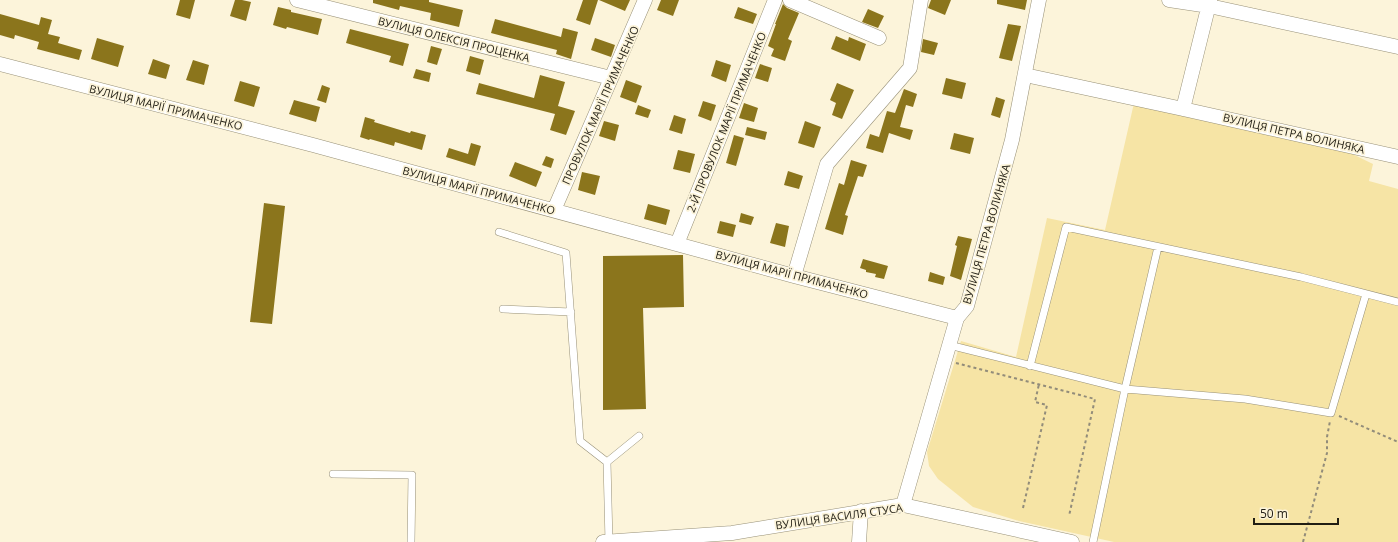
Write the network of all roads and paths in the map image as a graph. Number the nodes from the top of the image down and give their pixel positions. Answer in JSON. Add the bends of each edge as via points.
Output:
{"nodes":[{"id":1,"x":297,"y":0,"type":"edge"},
{"id":2,"x":646,"y":0,"type":"edge"},
{"id":3,"x":775,"y":0,"type":"edge"},
{"id":4,"x":790,"y":0,"type":"edge"},
{"id":5,"x":921,"y":0,"type":"edge"},
{"id":6,"x":1039,"y":0,"type":"edge"},
{"id":7,"x":1169,"y":0,"type":"edge"},
{"id":8,"x":1209,"y":3,"type":"edge"},
{"id":9,"x":879,"y":38,"type":"dead end"},
{"id":10,"x":1398,"y":47,"type":"edge"},
{"id":11,"x":0,"y":64,"type":"edge"},
{"id":12,"x":1025,"y":75,"type":"junction"},
{"id":13,"x":611,"y":78,"type":"junction"},
{"id":14,"x":1183,"y":108,"type":"junction"},
{"id":15,"x":1398,"y":157,"type":"edge"},
{"id":16,"x":554,"y":210,"type":"junction"},
{"id":17,"x":499,"y":232,"type":"dead end"},
{"id":18,"x":677,"y":244,"type":"junction"},
{"id":19,"x":1158,"y":247,"type":"junction"},
{"id":20,"x":794,"y":276,"type":"junction"},
{"id":21,"x":1366,"y":294,"type":"junction"},
{"id":22,"x":1398,"y":302,"type":"edge"},
{"id":23,"x":503,"y":309,"type":"dead end"},
{"id":24,"x":571,"y":312,"type":"junction"},
{"id":25,"x":957,"y":318,"type":"junction"},
{"id":26,"x":949,"y":345,"type":"junction"},
{"id":27,"x":945,"y":360,"type":"junction"},
{"id":28,"x":1030,"y":366,"type":"junction"},
{"id":29,"x":1039,"y":384,"type":"junction"},
{"id":30,"x":1125,"y":388,"type":"junction"},
{"id":31,"x":1331,"y":413,"type":"junction"},
{"id":32,"x":639,"y":436,"type":"dead end"},
{"id":33,"x":1398,"y":442,"type":"edge"},
{"id":34,"x":606,"y":462,"type":"junction"},
{"id":35,"x":333,"y":474,"type":"dead end"},
{"id":36,"x":903,"y":505,"type":"junction"},
{"id":37,"x":1023,"y":508,"type":"dead end"},
{"id":38,"x":861,"y":511,"type":"junction"},
{"id":39,"x":1069,"y":516,"type":"dead end"},
{"id":40,"x":411,"y":542,"type":"edge"},
{"id":41,"x":603,"y":542,"type":"edge"},
{"id":42,"x":608,"y":542,"type":"edge"},
{"id":43,"x":859,"y":542,"type":"edge"},
{"id":44,"x":1072,"y":542,"type":"edge"},
{"id":45,"x":1092,"y":542,"type":"edge"},
{"id":46,"x":1304,"y":542,"type":"edge"}],
"edges":[{"from":1,"to":13,"type":"street","name":"ВУЛИЦЯ ОЛЕКСІЯ ПРОЦЕНКА"},
{"from":2,"to":13,"type":"street","name":"ПРОВУЛОК МАРІЇ ПРИМАЧЕНКО"},
{"from":3,"to":18,"type":"street","name":"2-Й ПРОВУЛОК МАРІЇ ПРИМАЧЕНКО"},
{"from":4,"to":9,"type":"street"},
{"from":5,"to":20,"type":"street","via":[[910,68],[826,164]]},
{"from":6,"to":12,"type":"street","name":"ВУЛИЦЯ ПЕТРА ВОЛИНЯКА"},
{"from":7,"to":8,"type":"street"},
{"from":8,"to":10,"type":"street"},
{"from":8,"to":14,"type":"street"},
{"from":11,"to":16,"type":"street","name":"ВУЛИЦЯ МАРІЇ ПРИМАЧЕНКО"},
{"from":12,"to":14,"type":"street","name":"ВУЛИЦЯ ПЕТРА ВОЛИНЯКА"},
{"from":12,"to":25,"type":"street","name":"ВУЛИЦЯ ПЕТРА ВОЛИНЯКА","via":[[1012,140],[967,306]]},
{"from":13,"to":16,"type":"street","name":"ПРОВУЛОК МАРІЇ ПРИМАЧЕНКО"},
{"from":14,"to":15,"type":"street","name":"ВУЛИЦЯ ПЕТРА ВОЛИНЯКА"},
{"from":16,"to":18,"type":"street","name":"ВУЛИЦЯ МАРІЇ ПРИМАЧЕНКО"},
{"from":17,"to":24,"type":"lane","via":[[566,253]]},
{"from":18,"to":20,"type":"street","name":"ВУЛИЦЯ МАРІЇ ПРИМАЧЕНКО"},
{"from":19,"to":21,"type":"lane","via":[[1302,277]]},
{"from":19,"to":28,"type":"lane","via":[[1066,227]]},
{"from":19,"to":30,"type":"lane"},
{"from":20,"to":25,"type":"street","name":"ВУЛИЦЯ МАРІЇ ПРИМАЧЕНКО"},
{"from":21,"to":22,"type":"lane"},
{"from":21,"to":31,"type":"lane"},
{"from":23,"to":24,"type":"lane"},
{"from":24,"to":34,"type":"lane","via":[[580,441]]},
{"from":25,"to":26,"type":"street","name":"ВУЛИЦЯ ПЕТРА ВОЛИНЯКА"},
{"from":26,"to":27,"type":"street","name":"ВУЛИЦЯ ПЕТРА ВОЛИНЯКА"},
{"from":26,"to":28,"type":"lane"},
{"from":27,"to":29,"type":"path"},
{"from":27,"to":36,"type":"street","name":"ВУЛИЦЯ ПЕТРА ВОЛИНЯКА"},
{"from":28,"to":30,"type":"lane"},
{"from":29,"to":37,"type":"path","via":[[1035,402],[1048,405]]},
{"from":29,"to":39,"type":"path","via":[[1095,399]]},
{"from":30,"to":31,"type":"lane","via":[[1245,399]]},
{"from":30,"to":45,"type":"lane"},
{"from":31,"to":33,"type":"path"},
{"from":31,"to":46,"type":"path","via":[[1327,453]]},
{"from":32,"to":34,"type":"lane"},
{"from":34,"to":42,"type":"lane"},
{"from":35,"to":40,"type":"lane","via":[[412,475]]},
{"from":36,"to":38,"type":"street","name":"ВУЛИЦЯ ВАСИЛЯ СТУСА"},
{"from":36,"to":44,"type":"street","name":"ВУЛИЦЯ ВАСИЛЯ СТУСА"},
{"from":38,"to":42,"type":"street","name":"ВУЛИЦЯ ВАСИЛЯ СТУСА","via":[[732,533]]},
{"from":38,"to":43,"type":"street"},
{"from":41,"to":42,"type":"street","name":"ВУЛИЦЯ ВАСИЛЯ СТУСА"}]}
